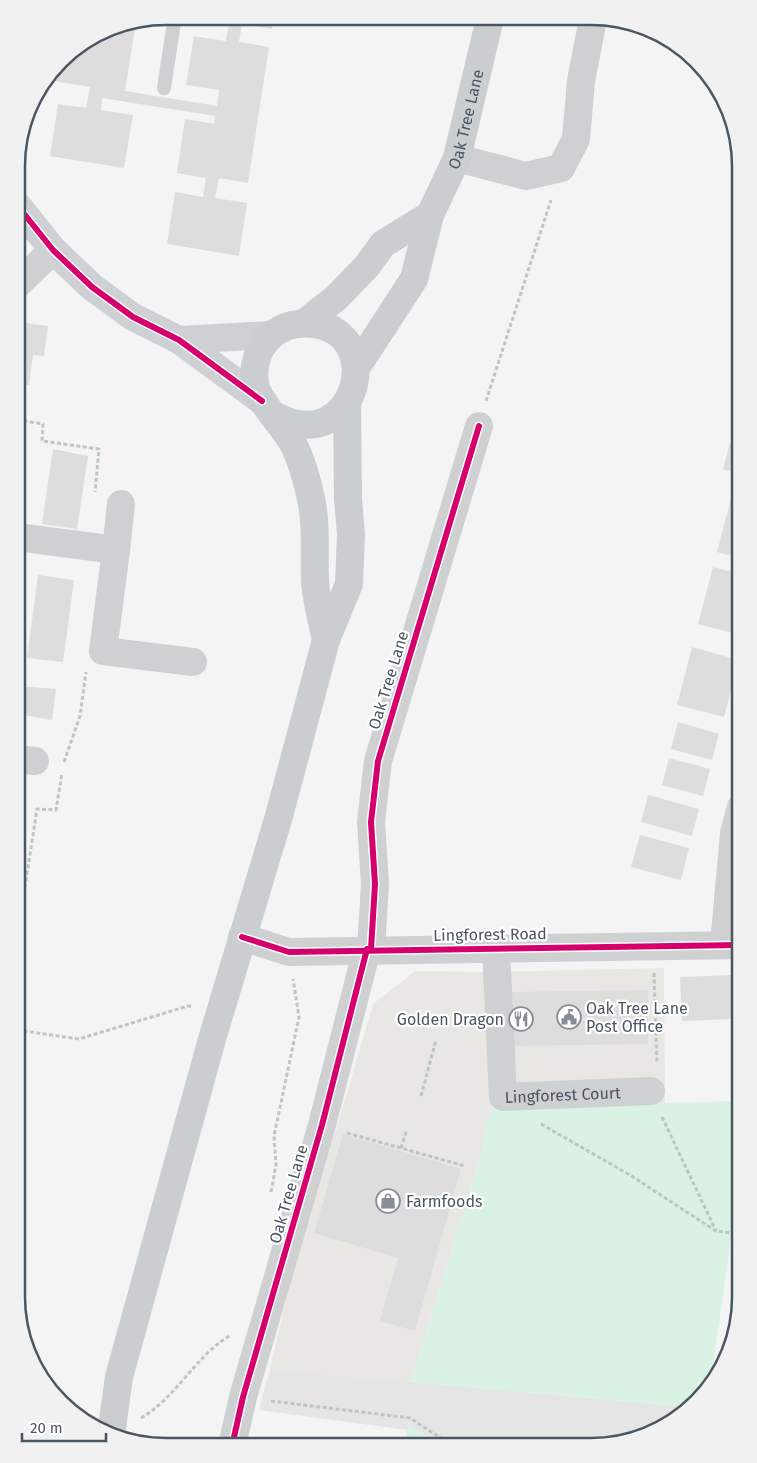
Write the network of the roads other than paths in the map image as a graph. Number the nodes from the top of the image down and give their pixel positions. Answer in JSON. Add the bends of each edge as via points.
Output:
{"nodes":[{"id":1,"x":174,"y":25,"type":"edge"},
{"id":2,"x":488,"y":25,"type":"edge"},
{"id":3,"x":592,"y":25,"type":"edge"},
{"id":4,"x":164,"y":88,"type":"dead end"},
{"id":5,"x":457,"y":158,"type":"junction"},
{"id":6,"x":25,"y":214,"type":"edge"},
{"id":7,"x":430,"y":215,"type":"junction"},
{"id":8,"x":52,"y":250,"type":"junction"},
{"id":9,"x":25,"y":276,"type":"edge"},
{"id":10,"x":304,"y":323,"type":"junction"},
{"id":11,"x":271,"y":335,"type":"junction"},
{"id":12,"x":179,"y":340,"type":"junction"},
{"id":13,"x":356,"y":368,"type":"junction"},
{"id":14,"x":347,"y":404,"type":"junction"},
{"id":15,"x":268,"y":408,"type":"junction"},
{"id":16,"x":479,"y":426,"type":"road end"},
{"id":17,"x":122,"y":504,"type":"road end"},
{"id":18,"x":25,"y":538,"type":"edge"},
{"id":19,"x":116,"y":550,"type":"junction"},
{"id":20,"x":326,"y":640,"type":"junction"},
{"id":21,"x":193,"y":662,"type":"dead end"},
{"id":22,"x":242,"y":937,"type":"junction"},
{"id":23,"x":732,"y":945,"type":"edge"},
{"id":24,"x":496,"y":948,"type":"junction"},
{"id":25,"x":369,"y":950,"type":"junction"},
{"id":26,"x":651,"y":1091,"type":"dead end"},
{"id":27,"x":112,"y":1426,"type":"edge"},
{"id":28,"x":234,"y":1438,"type":"edge"}],
"edges":[{"from":1,"to":4,"type":"lane"},
{"from":2,"to":5,"type":"main road","name":"Oak Tree Lane"},
{"from":3,"to":5,"type":"street","via":[[581,81],[576,139],[561,168],[526,176]]},
{"from":5,"to":7,"type":"main road","name":"Oak Tree Lane"},
{"from":6,"to":8,"type":"street"},
{"from":7,"to":10,"type":"main road","name":"Oak Tree Lane","via":[[383,244],[336,298]]},
{"from":7,"to":13,"type":"main road","name":"Oak Tree Lane","via":[[414,279]]},
{"from":8,"to":9,"type":"street"},
{"from":8,"to":12,"type":"street","via":[[92,287],[133,317]]},
{"from":10,"to":11,"type":"main road","name":"Oak Tree Lane","via":[[286,326]]},
{"from":10,"to":13,"type":"main road","name":"Oak Tree Lane","via":[[333,330],[348,347]]},
{"from":11,"to":12,"type":"street"},
{"from":11,"to":15,"type":"main road","name":"Oak Tree Lane","via":[[254,366],[255,385]]},
{"from":12,"to":15,"type":"street"},
{"from":13,"to":14,"type":"main road","name":"Oak Tree Lane","via":[[353,393]]},
{"from":14,"to":15,"type":"main road","via":[[321,423],[305,425],[289,422]]},
{"from":14,"to":20,"type":"main road","name":"Oak Tree Lane","via":[[351,534],[349,584]]},
{"from":15,"to":20,"type":"main road","name":"Oak Tree Lane","via":[[292,443],[310,494],[315,583]]},
{"from":16,"to":25,"type":"street","name":"Oak Tree Lane","via":[[378,761],[371,822],[375,884]]},
{"from":17,"to":19,"type":"street"},
{"from":18,"to":19,"type":"street"},
{"from":19,"to":21,"type":"street","via":[[103,651]]},
{"from":20,"to":22,"type":"main road","name":"Oak Tree Lane","via":[[279,816]]},
{"from":22,"to":25,"type":"street","name":"Lingforest Road","via":[[289,952]]},
{"from":22,"to":27,"type":"main road","name":"Oak Tree Lane","via":[[119,1377]]},
{"from":23,"to":24,"type":"street","name":"Lingforest Road"},
{"from":24,"to":25,"type":"street","name":"Lingforest Road"},
{"from":24,"to":26,"type":"street","name":"Lingforest Court","via":[[503,1097]]},
{"from":25,"to":28,"type":"street","name":"Oak Tree Lane"}]}
